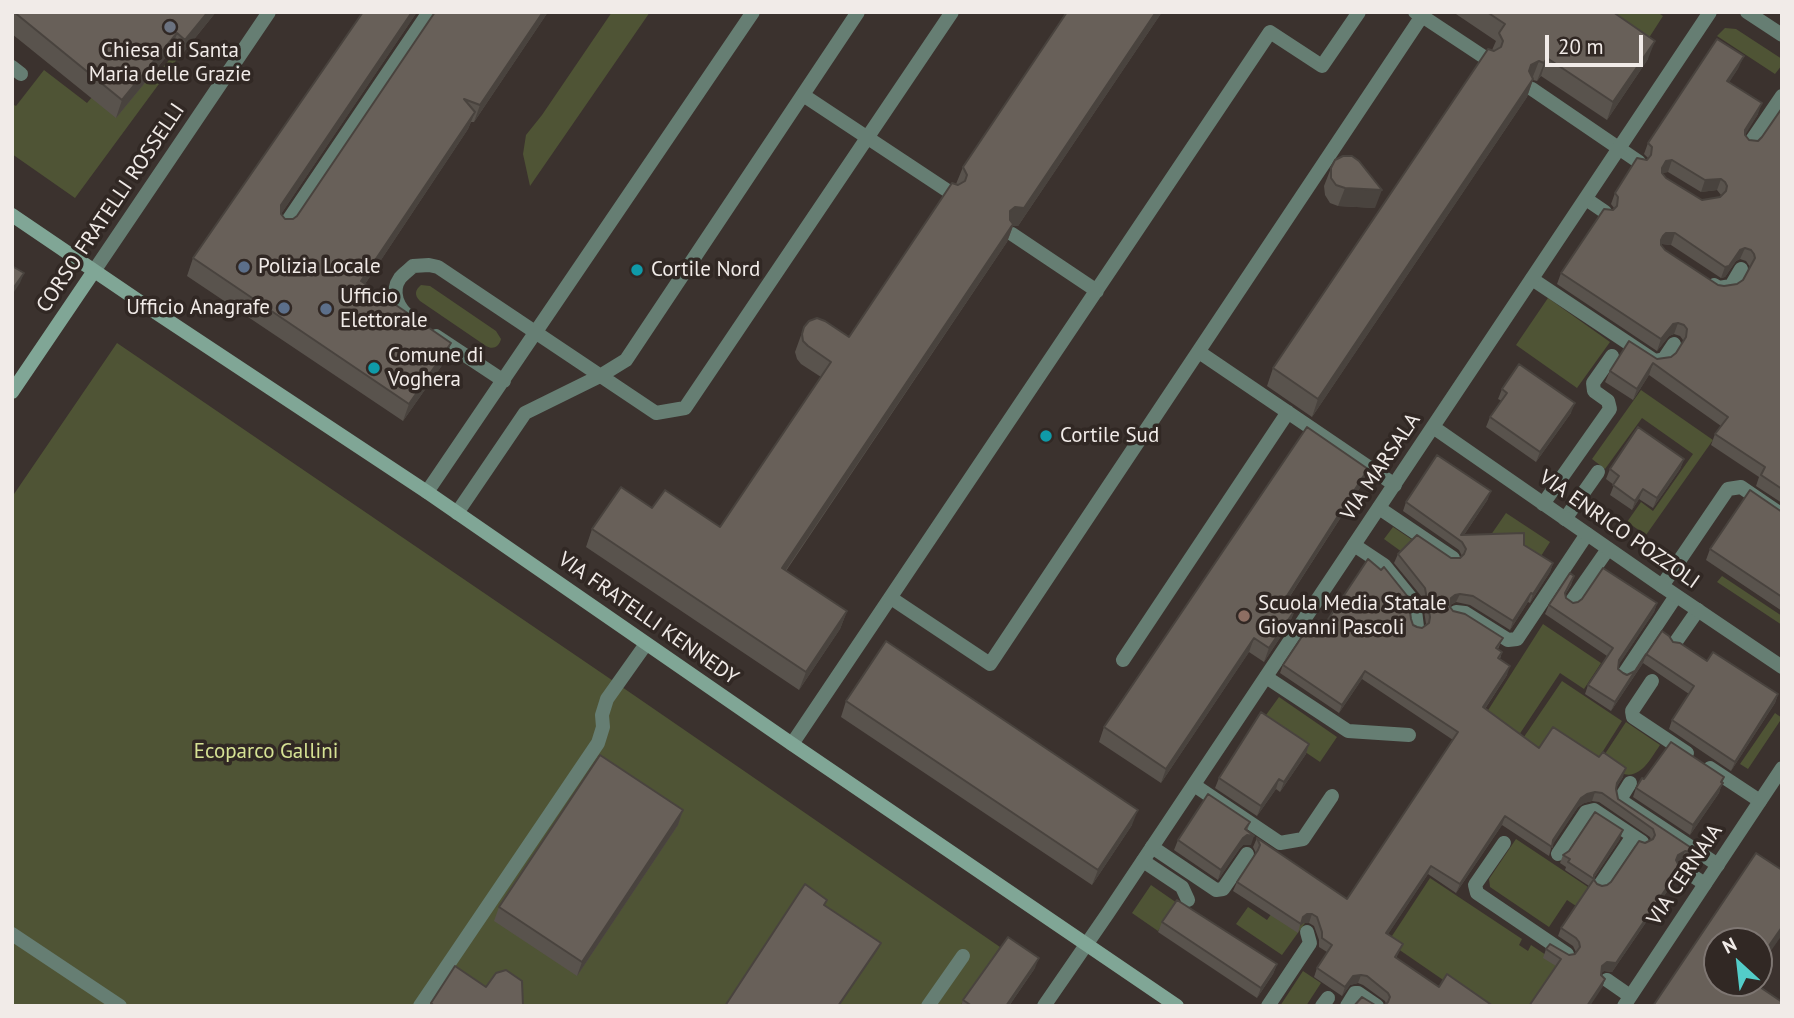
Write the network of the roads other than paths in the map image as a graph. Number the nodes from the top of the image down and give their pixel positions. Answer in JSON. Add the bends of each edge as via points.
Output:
{"nodes":[{"id":1,"x":269,"y":12,"type":"edge"},
{"id":2,"x":429,"y":12,"type":"edge"},
{"id":3,"x":753,"y":12,"type":"edge"},
{"id":4,"x":859,"y":12,"type":"edge"},
{"id":5,"x":952,"y":12,"type":"edge"},
{"id":6,"x":1359,"y":12,"type":"edge"},
{"id":7,"x":1710,"y":12,"type":"edge"},
{"id":8,"x":1747,"y":12,"type":"edge"},
{"id":9,"x":1418,"y":14,"type":"edge"},
{"id":10,"x":1782,"y":35,"type":"edge"},
{"id":11,"x":1487,"y":59,"type":"edge"},
{"id":12,"x":1532,"y":89,"type":"edge"},
{"id":13,"x":803,"y":95,"type":"junction"},
{"id":14,"x":1782,"y":96,"type":"edge"},
{"id":15,"x":867,"y":138,"type":"junction"},
{"id":16,"x":1750,"y":143,"type":"edge"},
{"id":17,"x":1619,"y":149,"type":"junction"},
{"id":18,"x":1639,"y":162,"type":"edge"},
{"id":19,"x":951,"y":193,"type":"edge"},
{"id":20,"x":1586,"y":200,"type":"junction"},
{"id":21,"x":1605,"y":212,"type":"edge"},
{"id":22,"x":12,"y":215,"type":"edge"},
{"id":23,"x":283,"y":228,"type":"edge"},
{"id":24,"x":1012,"y":234,"type":"edge"},
{"id":25,"x":1741,"y":269,"type":"edge"},
{"id":26,"x":94,"y":271,"type":"junction"},
{"id":27,"x":1698,"y":274,"type":"edge"},
{"id":28,"x":1532,"y":279,"type":"junction"},
{"id":29,"x":1097,"y":291,"type":"junction"},
{"id":30,"x":536,"y":333,"type":"junction"},
{"id":31,"x":1674,"y":344,"type":"edge"},
{"id":32,"x":1199,"y":352,"type":"junction"},
{"id":33,"x":1612,"y":356,"type":"dead end"},
{"id":34,"x":600,"y":376,"type":"junction"},
{"id":35,"x":504,"y":381,"type":"junction"},
{"id":36,"x":12,"y":392,"type":"edge"},
{"id":37,"x":1288,"y":412,"type":"junction"},
{"id":38,"x":1433,"y":428,"type":"junction"},
{"id":39,"x":1598,"y":472,"type":"dead end"},
{"id":40,"x":1395,"y":485,"type":"junction"},
{"id":41,"x":427,"y":492,"type":"junction"},
{"id":42,"x":1543,"y":504,"type":"junction"},
{"id":43,"x":1379,"y":508,"type":"junction"},
{"id":44,"x":457,"y":513,"type":"junction"},
{"id":45,"x":1782,"y":515,"type":"edge"},
{"id":46,"x":1565,"y":519,"type":"junction"},
{"id":47,"x":1587,"y":534,"type":"junction"},
{"id":48,"x":1354,"y":545,"type":"junction"},
{"id":49,"x":1608,"y":549,"type":"junction"},
{"id":50,"x":1453,"y":558,"type":"edge"},
{"id":51,"x":1662,"y":586,"type":"junction"},
{"id":52,"x":1676,"y":596,"type":"junction"},
{"id":53,"x":891,"y":598,"type":"junction"},
{"id":54,"x":1571,"y":602,"type":"edge"},
{"id":55,"x":1698,"y":610,"type":"junction"},
{"id":56,"x":1456,"y":612,"type":"edge"},
{"id":57,"x":1417,"y":627,"type":"edge"},
{"id":58,"x":1675,"y":643,"type":"edge"},
{"id":59,"x":646,"y":644,"type":"junction"},
{"id":60,"x":1123,"y":660,"type":"dead end"},
{"id":61,"x":1782,"y":667,"type":"edge"},
{"id":62,"x":1623,"y":674,"type":"edge"},
{"id":63,"x":1266,"y":677,"type":"junction"},
{"id":64,"x":1652,"y":681,"type":"dead end"},
{"id":65,"x":1409,"y":735,"type":"dead end"},
{"id":66,"x":792,"y":744,"type":"junction"},
{"id":67,"x":1782,"y":768,"type":"edge"},
{"id":68,"x":1630,"y":783,"type":"dead end"},
{"id":69,"x":1194,"y":785,"type":"junction"},
{"id":70,"x":1332,"y":796,"type":"dead end"},
{"id":71,"x":1760,"y":801,"type":"junction"},
{"id":72,"x":1504,"y":843,"type":"dead end"},
{"id":73,"x":1152,"y":847,"type":"junction"},
{"id":74,"x":1247,"y":854,"type":"edge"},
{"id":75,"x":1558,"y":854,"type":"dead end"},
{"id":76,"x":1143,"y":862,"type":"junction"},
{"id":77,"x":1718,"y":864,"type":"junction"},
{"id":78,"x":1682,"y":869,"type":"edge"},
{"id":79,"x":1704,"y":884,"type":"junction"},
{"id":80,"x":1600,"y":885,"type":"edge"},
{"id":81,"x":1188,"y":900,"type":"dead end"},
{"id":82,"x":1307,"y":932,"type":"dead end"},
{"id":83,"x":12,"y":934,"type":"edge"},
{"id":84,"x":1087,"y":945,"type":"junction"},
{"id":85,"x":1567,"y":954,"type":"edge"},
{"id":86,"x":963,"y":956,"type":"dead end"},
{"id":87,"x":1607,"y":980,"type":"edge"},
{"id":88,"x":1627,"y":1001,"type":"edge"},
{"id":89,"x":120,"y":1006,"type":"edge"},
{"id":90,"x":420,"y":1006,"type":"edge"},
{"id":91,"x":928,"y":1006,"type":"edge"},
{"id":92,"x":1044,"y":1006,"type":"edge"},
{"id":93,"x":1177,"y":1006,"type":"edge"},
{"id":94,"x":1268,"y":1006,"type":"edge"},
{"id":95,"x":1347,"y":1006,"type":"edge"},
{"id":96,"x":1377,"y":1006,"type":"edge"}],
"edges":[{"from":1,"to":26,"type":"street","name":"CORSO FRATELLI ROSSELLI"},
{"from":2,"to":23,"type":"street"},
{"from":3,"to":30,"type":"street"},
{"from":4,"to":13,"type":"street"},
{"from":5,"to":15,"type":"street"},
{"from":6,"to":29,"type":"street","via":[[1322,66],[1270,32]]},
{"from":7,"to":17,"type":"street","name":"VIA MARSALA"},
{"from":8,"to":10,"type":"street"},
{"from":9,"to":11,"type":"street"},
{"from":9,"to":32,"type":"street"},
{"from":12,"to":17,"type":"street"},
{"from":13,"to":15,"type":"street"},
{"from":13,"to":34,"type":"street","via":[[626,360]]},
{"from":14,"to":16,"type":"street"},
{"from":15,"to":19,"type":"street"},
{"from":15,"to":34,"type":"street","via":[[685,408],[656,414]]},
{"from":17,"to":18,"type":"street"},
{"from":17,"to":20,"type":"street","name":"VIA MARSALA"},
{"from":20,"to":21,"type":"street"},
{"from":20,"to":28,"type":"street","name":"VIA MARSALA"},
{"from":22,"to":26,"type":"main road","name":"VIA FRATELLI KENNEDY"},
{"from":24,"to":29,"type":"street"},
{"from":25,"to":27,"type":"street","via":[[1731,286],[1718,288]]},
{"from":26,"to":36,"type":"main road","name":"CORSO FRATELLI ROSSELLI"},
{"from":26,"to":41,"type":"main road","name":"VIA FRATELLI KENNEDY"},
{"from":28,"to":31,"type":"street","via":[[1655,361],[1664,359]]},
{"from":28,"to":38,"type":"street","name":"VIA MARSALA"},
{"from":29,"to":53,"type":"street"},
{"from":30,"to":34,"type":"street"},
{"from":30,"to":35,"type":"street"},
{"from":30,"to":35,"type":"street","via":[[439,267],[413,266],[399,279],[399,307],[407,315]]},
{"from":32,"to":37,"type":"street"},
{"from":32,"to":53,"type":"street","via":[[990,664]]},
{"from":33,"to":42,"type":"street","via":[[1593,383],[1594,391],[1608,401],[1610,409]]},
{"from":34,"to":44,"type":"street","via":[[525,413]]},
{"from":35,"to":41,"type":"street"},
{"from":37,"to":40,"type":"street"},
{"from":37,"to":60,"type":"street"},
{"from":38,"to":40,"type":"street","name":"VIA MARSALA"},
{"from":38,"to":42,"type":"street","name":"VIA ENRICO POZZOLI"},
{"from":39,"to":46,"type":"street"},
{"from":40,"to":43,"type":"street","name":"VIA MARSALA"},
{"from":41,"to":44,"type":"main road","name":"VIA FRATELLI KENNEDY"},
{"from":42,"to":46,"type":"street","name":"VIA ENRICO POZZOLI"},
{"from":43,"to":48,"type":"street","name":"VIA MARSALA"},
{"from":43,"to":50,"type":"street"},
{"from":44,"to":59,"type":"main road","name":"VIA FRATELLI KENNEDY"},
{"from":45,"to":51,"type":"street","via":[[1741,487],[1728,489]]},
{"from":46,"to":47,"type":"street","name":"VIA ENRICO POZZOLI"},
{"from":47,"to":49,"type":"street","name":"VIA ENRICO POZZOLI"},
{"from":47,"to":56,"type":"street","via":[[1517,639],[1508,640],[1465,612]]},
{"from":48,"to":57,"type":"street","via":[[1384,565],[1414,602]]},
{"from":48,"to":63,"type":"street","name":"VIA MARSALA"},
{"from":49,"to":51,"type":"street","name":"VIA ENRICO POZZOLI"},
{"from":49,"to":54,"type":"street"},
{"from":51,"to":52,"type":"street","name":"VIA ENRICO POZZOLI"},
{"from":52,"to":55,"type":"street","name":"VIA ENRICO POZZOLI"},
{"from":52,"to":62,"type":"street"},
{"from":53,"to":66,"type":"street"},
{"from":55,"to":58,"type":"street"},
{"from":55,"to":61,"type":"street","name":"VIA ENRICO POZZOLI"},
{"from":59,"to":66,"type":"main road","name":"VIA FRATELLI KENNEDY"},
{"from":59,"to":90,"type":"street","via":[[607,699],[598,743]]},
{"from":63,"to":65,"type":"street","via":[[1348,731]]},
{"from":63,"to":69,"type":"street","name":"VIA MARSALA"},
{"from":64,"to":71,"type":"street","via":[[1632,711],[1633,717]]},
{"from":66,"to":84,"type":"main road","name":"VIA FRATELLI KENNEDY"},
{"from":67,"to":71,"type":"street","name":"VIA CERNAIA"},
{"from":68,"to":77,"type":"street","via":[[1623,802]]},
{"from":69,"to":70,"type":"street","via":[[1280,843],[1303,839]]},
{"from":69,"to":73,"type":"street","name":"VIA MARSALA"},
{"from":71,"to":77,"type":"street","name":"VIA CERNAIA"},
{"from":72,"to":85,"type":"street","via":[[1475,885],[1477,893]]},
{"from":73,"to":74,"type":"street","via":[[1216,890],[1223,889]]},
{"from":73,"to":76,"type":"street","name":"VIA MARSALA"},
{"from":75,"to":80,"type":"street","via":[[1586,812],[1594,810],[1638,839]]},
{"from":76,"to":81,"type":"street","via":[[1182,887]]},
{"from":76,"to":84,"type":"street","name":"VIA MARSALA"},
{"from":77,"to":79,"type":"street","name":"VIA CERNAIA"},
{"from":78,"to":79,"type":"street"},
{"from":79,"to":88,"type":"street","name":"VIA CERNAIA"},
{"from":82,"to":94,"type":"street","via":[[1310,943]]},
{"from":83,"to":89,"type":"street"},
{"from":84,"to":92,"type":"street","name":"VIA MARSALA"},
{"from":84,"to":93,"type":"main road","name":"VIA FRATELLI KENNEDY"},
{"from":86,"to":91,"type":"street"},
{"from":87,"to":88,"type":"street"},
{"from":95,"to":96,"type":"street","via":[[1358,993]]}]}
